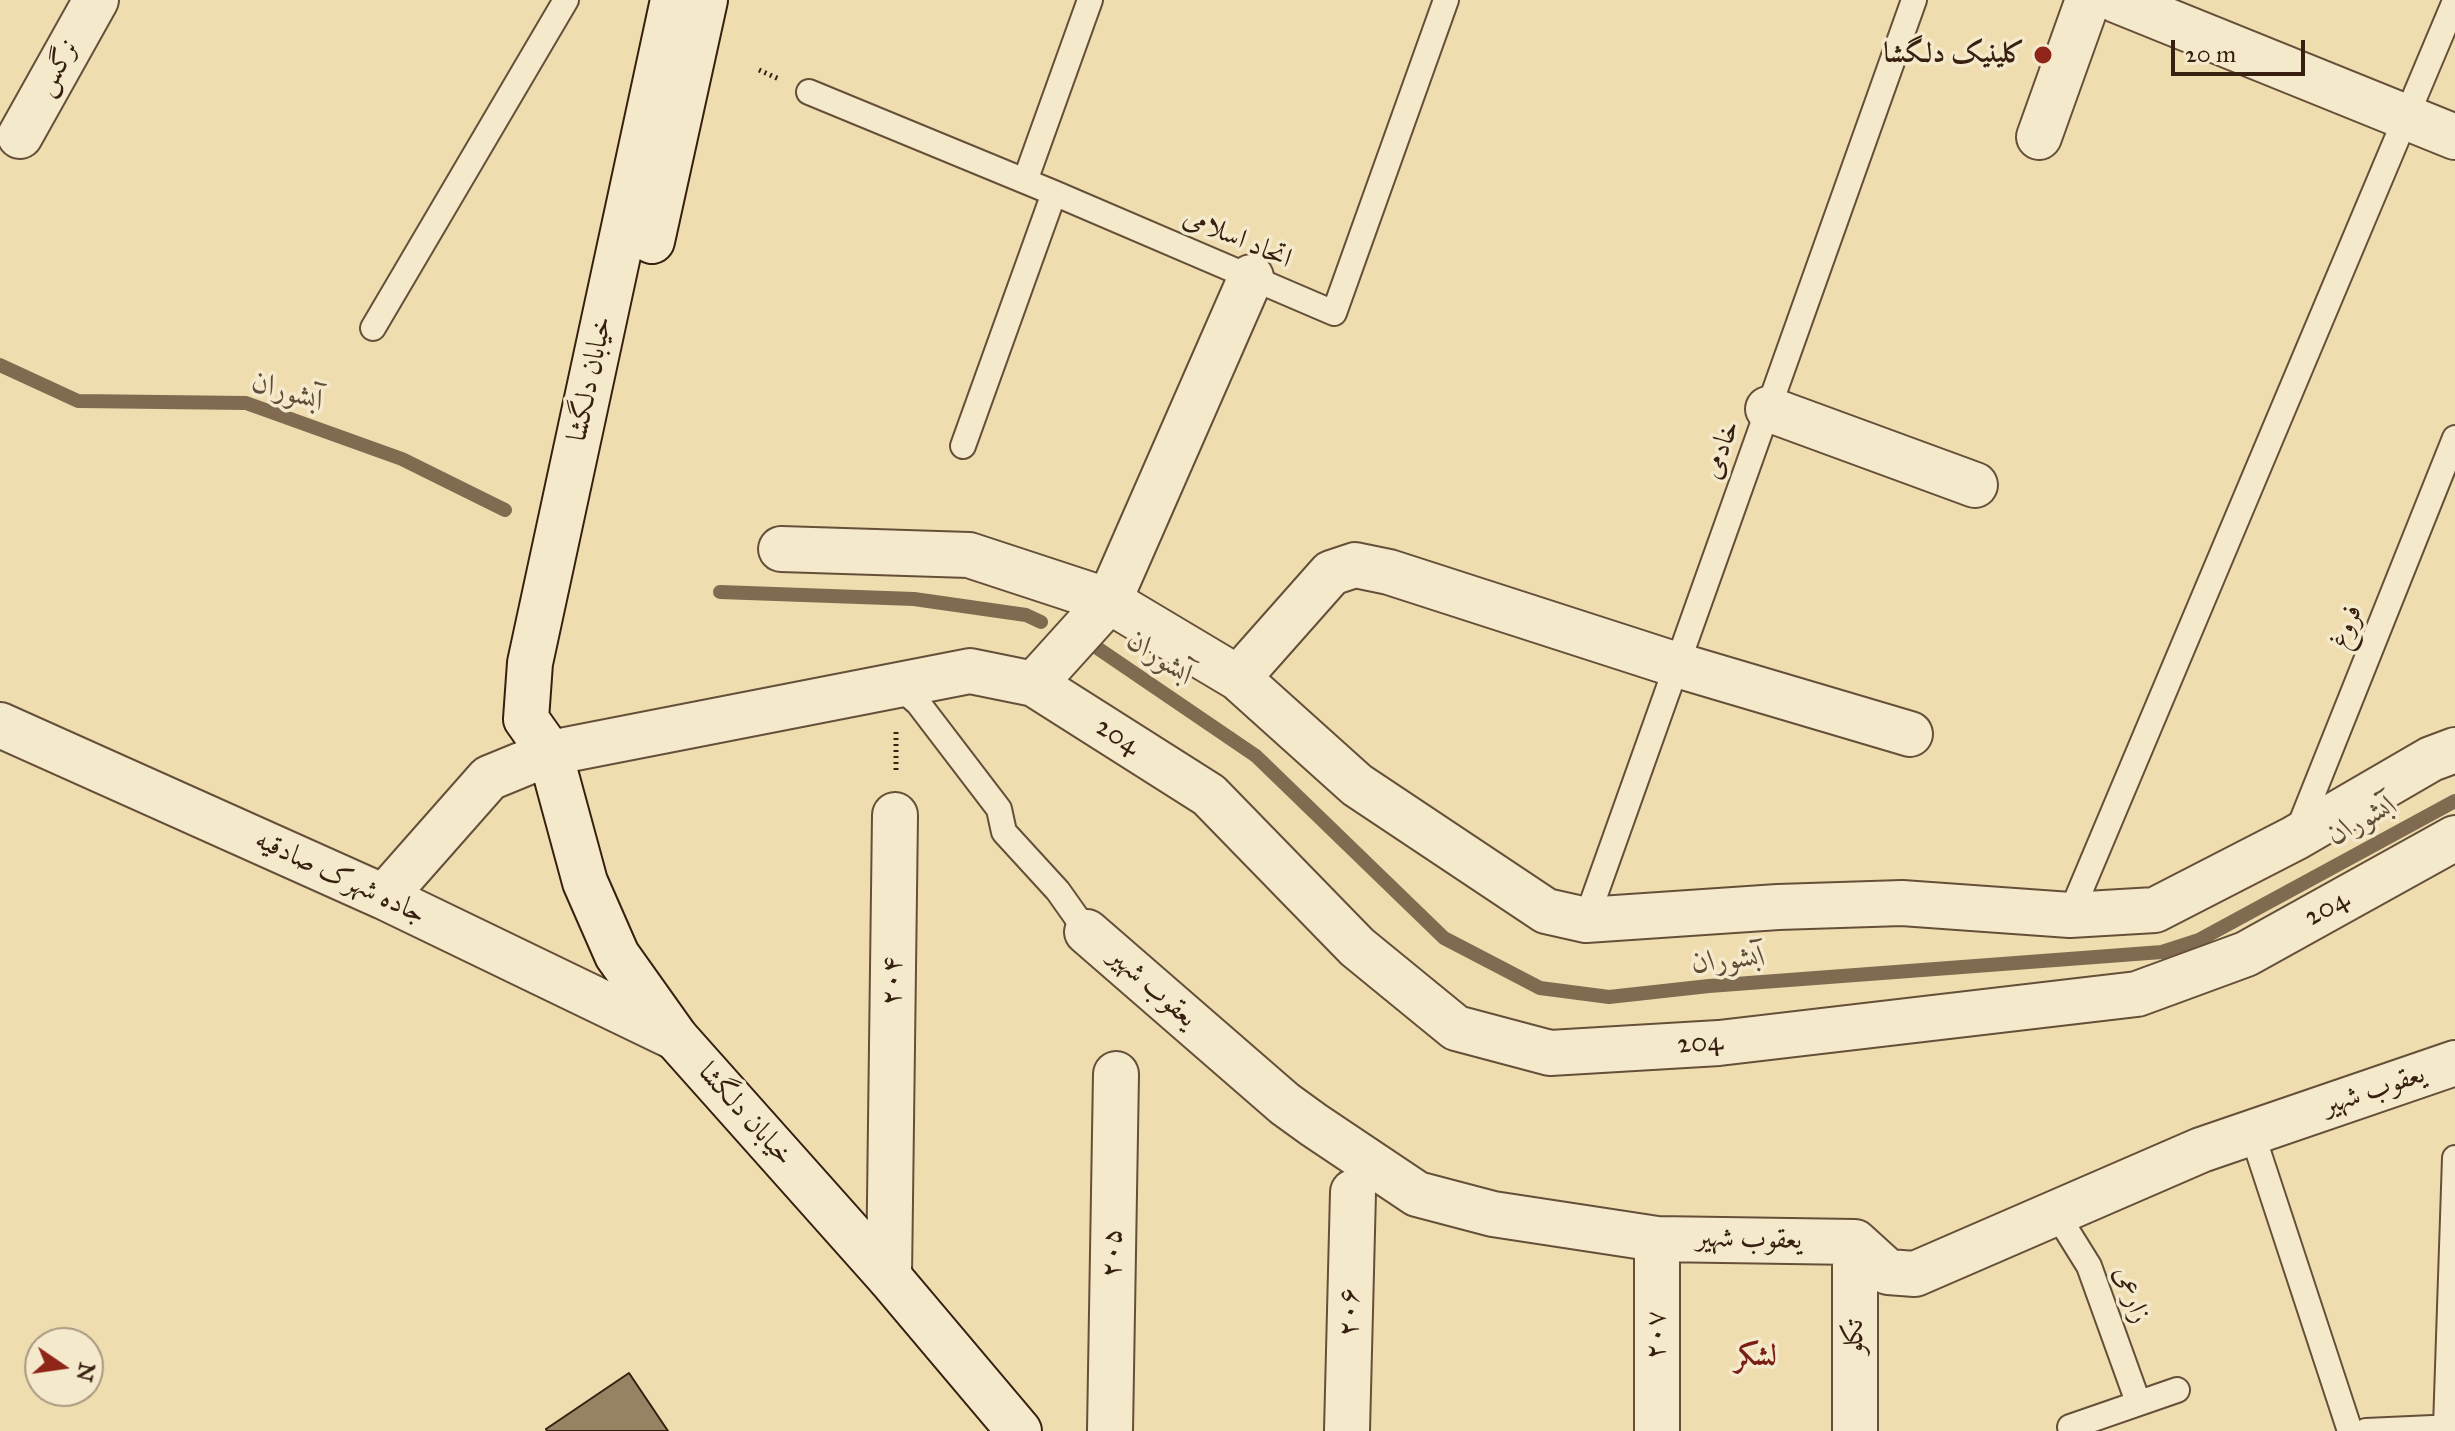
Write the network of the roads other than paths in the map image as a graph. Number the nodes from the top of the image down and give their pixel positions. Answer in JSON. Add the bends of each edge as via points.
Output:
{"nodes":[{"id":1,"x":96,"y":0,"type":"edge"},
{"id":2,"x":566,"y":0,"type":"edge"},
{"id":3,"x":673,"y":0,"type":"edge"},
{"id":4,"x":705,"y":0,"type":"edge"},
{"id":5,"x":1090,"y":0,"type":"edge"},
{"id":6,"x":1446,"y":0,"type":"edge"},
{"id":7,"x":1914,"y":0,"type":"edge"},
{"id":8,"x":2088,"y":0,"type":"edge"},
{"id":9,"x":2117,"y":0,"type":"edge"},
{"id":10,"x":2455,"y":1,"type":"edge"},
{"id":11,"x":809,"y":92,"type":"dead end"},
{"id":12,"x":2406,"y":118,"type":"junction"},
{"id":13,"x":20,"y":136,"type":"dead end"},
{"id":14,"x":2039,"y":137,"type":"dead end"},
{"id":15,"x":2455,"y":137,"type":"edge"},
{"id":16,"x":1025,"y":181,"type":"junction"},
{"id":17,"x":1054,"y":193,"type":"junction"},
{"id":18,"x":1251,"y":277,"type":"junction"},
{"id":19,"x":373,"y":328,"type":"dead end"},
{"id":20,"x":1768,"y":409,"type":"junction"},
{"id":21,"x":2455,"y":438,"type":"edge"},
{"id":22,"x":963,"y":446,"type":"dead end"},
{"id":23,"x":1975,"y":485,"type":"dead end"},
{"id":24,"x":781,"y":549,"type":"dead end"},
{"id":25,"x":1109,"y":601,"type":"junction"},
{"id":26,"x":1677,"y":665,"type":"junction"},
{"id":27,"x":1238,"y":678,"type":"junction"},
{"id":28,"x":1034,"y":684,"type":"junction"},
{"id":29,"x":897,"y":685,"type":"junction"},
{"id":30,"x":0,"y":725,"type":"edge"},
{"id":31,"x":1910,"y":734,"type":"dead end"},
{"id":32,"x":2455,"y":750,"type":"edge"},
{"id":33,"x":550,"y":753,"type":"junction"},
{"id":34,"x":895,"y":815,"type":"road end"},
{"id":35,"x":2295,"y":838,"type":"junction"},
{"id":36,"x":2455,"y":838,"type":"edge"},
{"id":37,"x":384,"y":897,"type":"junction"},
{"id":38,"x":2070,"y":915,"type":"junction"},
{"id":39,"x":1586,"y":920,"type":"junction"},
{"id":40,"x":1087,"y":932,"type":"joint"},
{"id":41,"x":676,"y":1038,"type":"junction"},
{"id":42,"x":2455,"y":1063,"type":"edge"},
{"id":43,"x":1116,"y":1074,"type":"dead end"},
{"id":44,"x":2252,"y":1133,"type":"junction"},
{"id":45,"x":2455,"y":1158,"type":"edge"},
{"id":46,"x":1353,"y":1192,"type":"dead end"},
{"id":47,"x":2056,"y":1213,"type":"junction"},
{"id":48,"x":1657,"y":1239,"type":"junction"},
{"id":49,"x":1855,"y":1242,"type":"junction"},
{"id":50,"x":889,"y":1277,"type":"junction"},
{"id":51,"x":2177,"y":1390,"type":"dead end"},
{"id":52,"x":2138,"y":1402,"type":"junction"},
{"id":53,"x":2070,"y":1427,"type":"dead end"},
{"id":54,"x":2451,"y":1427,"type":"edge"},
{"id":55,"x":1019,"y":1431,"type":"edge"},
{"id":56,"x":1110,"y":1431,"type":"edge"},
{"id":57,"x":1347,"y":1431,"type":"edge"},
{"id":58,"x":1657,"y":1431,"type":"edge"},
{"id":59,"x":1855,"y":1431,"type":"edge"},
{"id":60,"x":2350,"y":1431,"type":"edge"},
{"id":61,"x":2366,"y":1431,"type":"edge"}],
"edges":[{"from":1,"to":13,"type":"street","name":"نرگس"},
{"from":2,"to":19,"type":"lane"},
{"from":3,"to":33,"type":"street","name":"خیابان دلگشا","via":[[530,663],[526,719]]},
{"from":4,"to":33,"type":"street","name":"خیابان دلگشا","via":[[559,660]]},
{"from":5,"to":16,"type":"lane"},
{"from":6,"to":18,"type":"lane","name":"اتحاد اسلامی","via":[[1334,313]]},
{"from":7,"to":20,"type":"lane","name":"خادمی"},
{"from":8,"to":14,"type":"street"},
{"from":9,"to":12,"type":"street"},
{"from":10,"to":12,"type":"lane"},
{"from":11,"to":16,"type":"lane","name":"اتحاد اسلامی"},
{"from":12,"to":15,"type":"street"},
{"from":12,"to":38,"type":"lane"},
{"from":16,"to":17,"type":"lane","name":"اتحاد اسلامی"},
{"from":17,"to":18,"type":"lane","name":"اتحاد اسلامی"},
{"from":17,"to":22,"type":"lane"},
{"from":18,"to":25,"type":"street"},
{"from":20,"to":23,"type":"street"},
{"from":20,"to":26,"type":"lane","name":"خادمی"},
{"from":21,"to":35,"type":"lane","name":"فروغ"},
{"from":24,"to":25,"type":"street","via":[[969,555]]},
{"from":25,"to":27,"type":"street"},
{"from":25,"to":28,"type":"street"},
{"from":26,"to":27,"type":"street","via":[[1355,565],[1331,573]]},
{"from":26,"to":31,"type":"street"},
{"from":26,"to":39,"type":"lane","name":"خادمی"},
{"from":27,"to":39,"type":"street","via":[[1357,785],[1546,911]]},
{"from":28,"to":29,"type":"street","name":"204","via":[[970,671]]},
{"from":28,"to":36,"type":"street","name":"204","via":[[1209,795],[1357,947],[1456,1028],[1550,1053],[1719,1043],[2137,994],[2246,954]]},
{"from":29,"to":33,"type":"street","name":"204"},
{"from":29,"to":40,"type":"lane","via":[[918,703],[999,809],[1004,832]]},
{"from":30,"to":37,"type":"street","name":"جاده شهرک صادقیه"},
{"from":32,"to":35,"type":"street"},
{"from":33,"to":37,"type":"street","name":"204","via":[[489,778]]},
{"from":33,"to":41,"type":"street","name":"خیابان دلگشا","via":[[585,882],[617,955]]},
{"from":34,"to":50,"type":"street","name":"۲۰۴"},
{"from":35,"to":38,"type":"street","via":[[2155,910]]},
{"from":37,"to":41,"type":"street","name":"جاده شهرک صادقیه"},
{"from":38,"to":39,"type":"street","via":[[1902,903]]},
{"from":40,"to":48,"type":"street","name":"یعقوب شهیر","via":[[1285,1104],[1417,1194],[1493,1214]]},
{"from":41,"to":50,"type":"street","name":"خیابان دلگشا"},
{"from":42,"to":44,"type":"street","name":"یعقوب شهیر"},
{"from":43,"to":56,"type":"street","name":"۲۰۵"},
{"from":44,"to":47,"type":"street","name":"یعقوب شهیر"},
{"from":44,"to":60,"type":"lane"},
{"from":45,"to":54,"type":"lane"},
{"from":46,"to":57,"type":"street","name":"۲۰۶"},
{"from":47,"to":49,"type":"street","name":"یعقوب شهیر","via":[[1915,1274],[1888,1272]]},
{"from":47,"to":52,"type":"lane","name":"زارعی","via":[[2089,1266]]},
{"from":48,"to":49,"type":"street","name":"یعقوب شهیر"},
{"from":48,"to":58,"type":"street","name":"۲۰۷"},
{"from":49,"to":59,"type":"street","name":"تکلو"},
{"from":50,"to":55,"type":"street","name":"خیابان دلگشا"},
{"from":51,"to":52,"type":"lane"},
{"from":52,"to":53,"type":"lane"},
{"from":54,"to":61,"type":"lane"}]}
